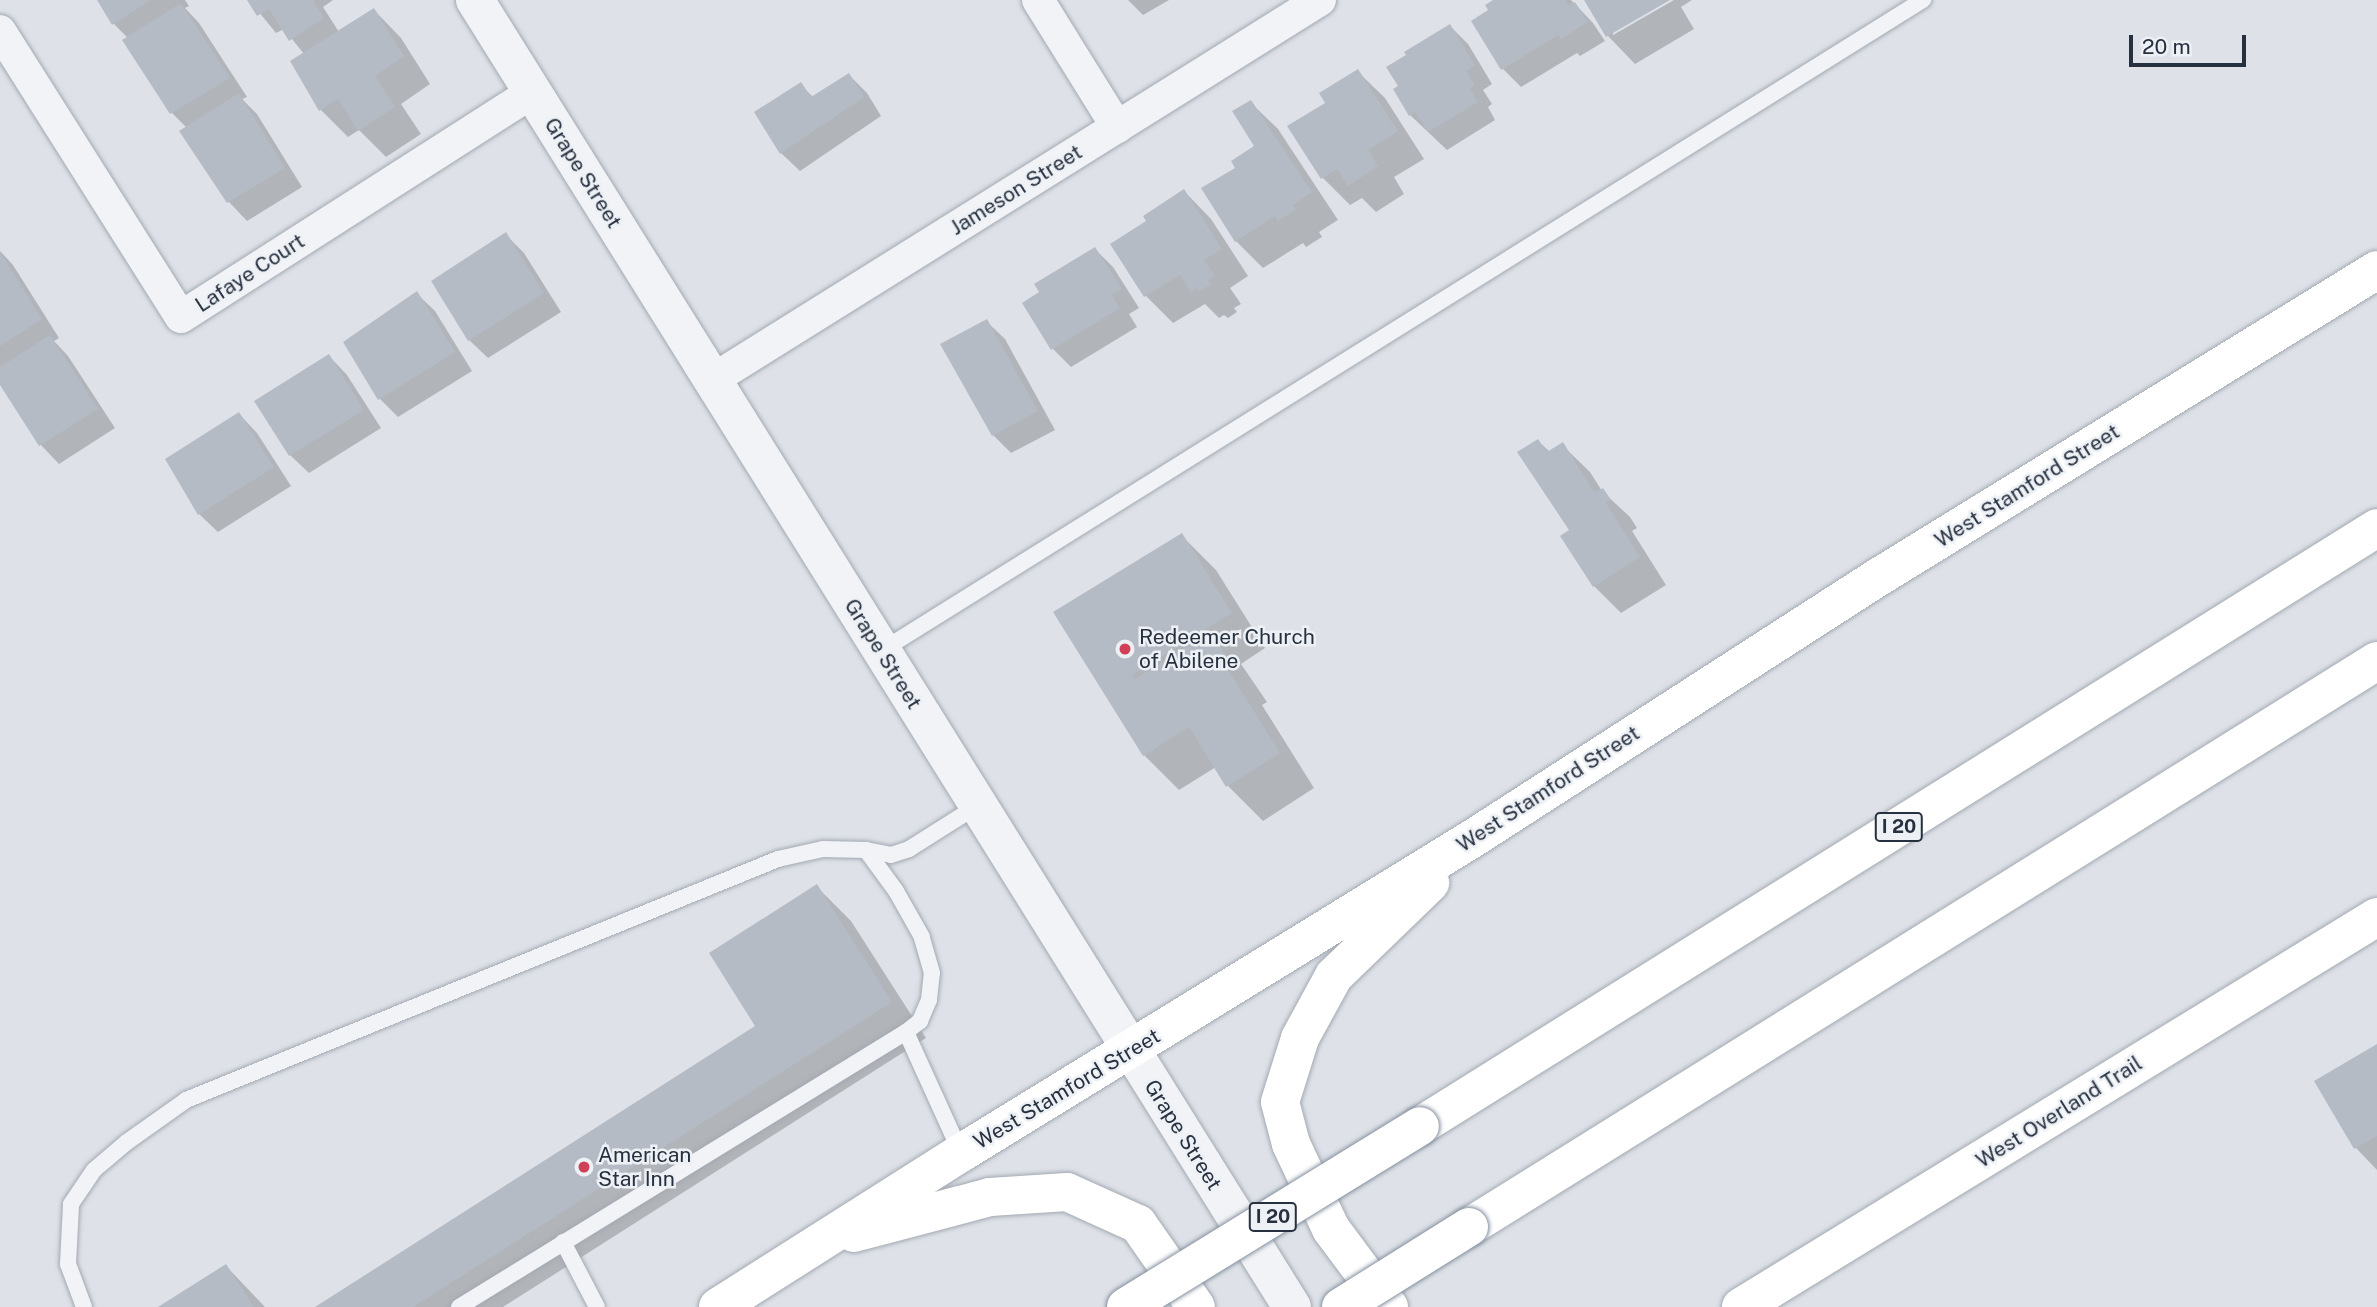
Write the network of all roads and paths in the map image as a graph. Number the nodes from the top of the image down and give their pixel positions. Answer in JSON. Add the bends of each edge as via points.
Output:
{"nodes":[{"id":1,"x":475,"y":0,"type":"edge"},
{"id":2,"x":1038,"y":0,"type":"edge"},
{"id":3,"x":1320,"y":0,"type":"edge"},
{"id":4,"x":1923,"y":0,"type":"edge"},
{"id":5,"x":0,"y":31,"type":"edge"},
{"id":6,"x":533,"y":92,"type":"junction"},
{"id":7,"x":1117,"y":127,"type":"junction"},
{"id":8,"x":2377,"y":270,"type":"edge"},
{"id":9,"x":712,"y":380,"type":"junction"},
{"id":10,"x":2377,"y":528,"type":"edge"},
{"id":11,"x":881,"y":651,"type":"junction"},
{"id":12,"x":2377,"y":661,"type":"edge"},
{"id":13,"x":977,"y":806,"type":"junction"},
{"id":14,"x":1475,"y":836,"type":"junction"},
{"id":15,"x":866,"y":850,"type":"junction"},
{"id":16,"x":2377,"y":917,"type":"edge"},
{"id":17,"x":906,"y":1032,"type":"junction"},
{"id":18,"x":1130,"y":1051,"type":"junction"},
{"id":19,"x":961,"y":1153,"type":"junction"},
{"id":20,"x":563,"y":1242,"type":"junction"},
{"id":21,"x":821,"y":1242,"type":"junction"},
{"id":22,"x":1783,"y":1282,"type":"junction"},
{"id":23,"x":84,"y":1307,"type":"edge"},
{"id":24,"x":459,"y":1307,"type":"edge"},
{"id":25,"x":597,"y":1307,"type":"edge"},
{"id":26,"x":718,"y":1307,"type":"edge"},
{"id":27,"x":1126,"y":1307,"type":"edge"},
{"id":28,"x":1196,"y":1307,"type":"edge"},
{"id":29,"x":1292,"y":1307,"type":"edge"},
{"id":30,"x":1341,"y":1307,"type":"edge"},
{"id":31,"x":1389,"y":1307,"type":"edge"},
{"id":32,"x":1726,"y":1307,"type":"edge"},
{"id":33,"x":1741,"y":1307,"type":"edge"}],
"edges":[{"from":1,"to":6,"type":"street","name":"Grape Street"},
{"from":2,"to":7,"type":"street"},
{"from":3,"to":7,"type":"street","name":"Jameson Street"},
{"from":4,"to":11,"type":"lane"},
{"from":5,"to":6,"type":"street","name":"Lafaye Court","via":[[181,317]]},
{"from":6,"to":9,"type":"street","name":"Grape Street"},
{"from":7,"to":9,"type":"street","name":"Jameson Street"},
{"from":8,"to":14,"type":"main road","name":"West Stamford Street","via":[[1877,578]]},
{"from":9,"to":11,"type":"street","name":"Grape Street"},
{"from":10,"to":27,"type":"main road","number":"I 20","bridge":true},
{"from":11,"to":13,"type":"street","name":"Grape Street"},
{"from":12,"to":30,"type":"main road","bridge":true},
{"from":13,"to":15,"type":"lane","via":[[909,849],[891,855]]},
{"from":13,"to":18,"type":"street","name":"Grape Street"},
{"from":14,"to":18,"type":"main road","name":"West Stamford Street"},
{"from":14,"to":31,"type":"main road","via":[[1334,976],[1300,1038],[1280,1102],[1291,1144],[1331,1229]]},
{"from":15,"to":17,"type":"lane","via":[[922,937],[932,973],[929,1000],[920,1021]]},
{"from":15,"to":23,"type":"lane","via":[[824,849],[779,859],[186,1100],[94,1170],[71,1204],[68,1264]]},
{"from":16,"to":22,"type":"main road","name":"West Overland Trail"},
{"from":17,"to":19,"type":"lane"},
{"from":17,"to":20,"type":"lane"},
{"from":18,"to":19,"type":"main road","name":"West Stamford Street"},
{"from":18,"to":29,"type":"street","name":"Grape Street"},
{"from":19,"to":21,"type":"main road","name":"West Stamford Street"},
{"from":20,"to":24,"type":"lane"},
{"from":20,"to":25,"type":"lane"},
{"from":21,"to":26,"type":"main road","name":"West Stamford Street"},
{"from":21,"to":28,"type":"main road","via":[[990,1197],[1067,1192],[1138,1224]]},
{"from":22,"to":32,"type":"main road"},
{"from":22,"to":33,"type":"main road","name":"West Overland Trail"}]}
